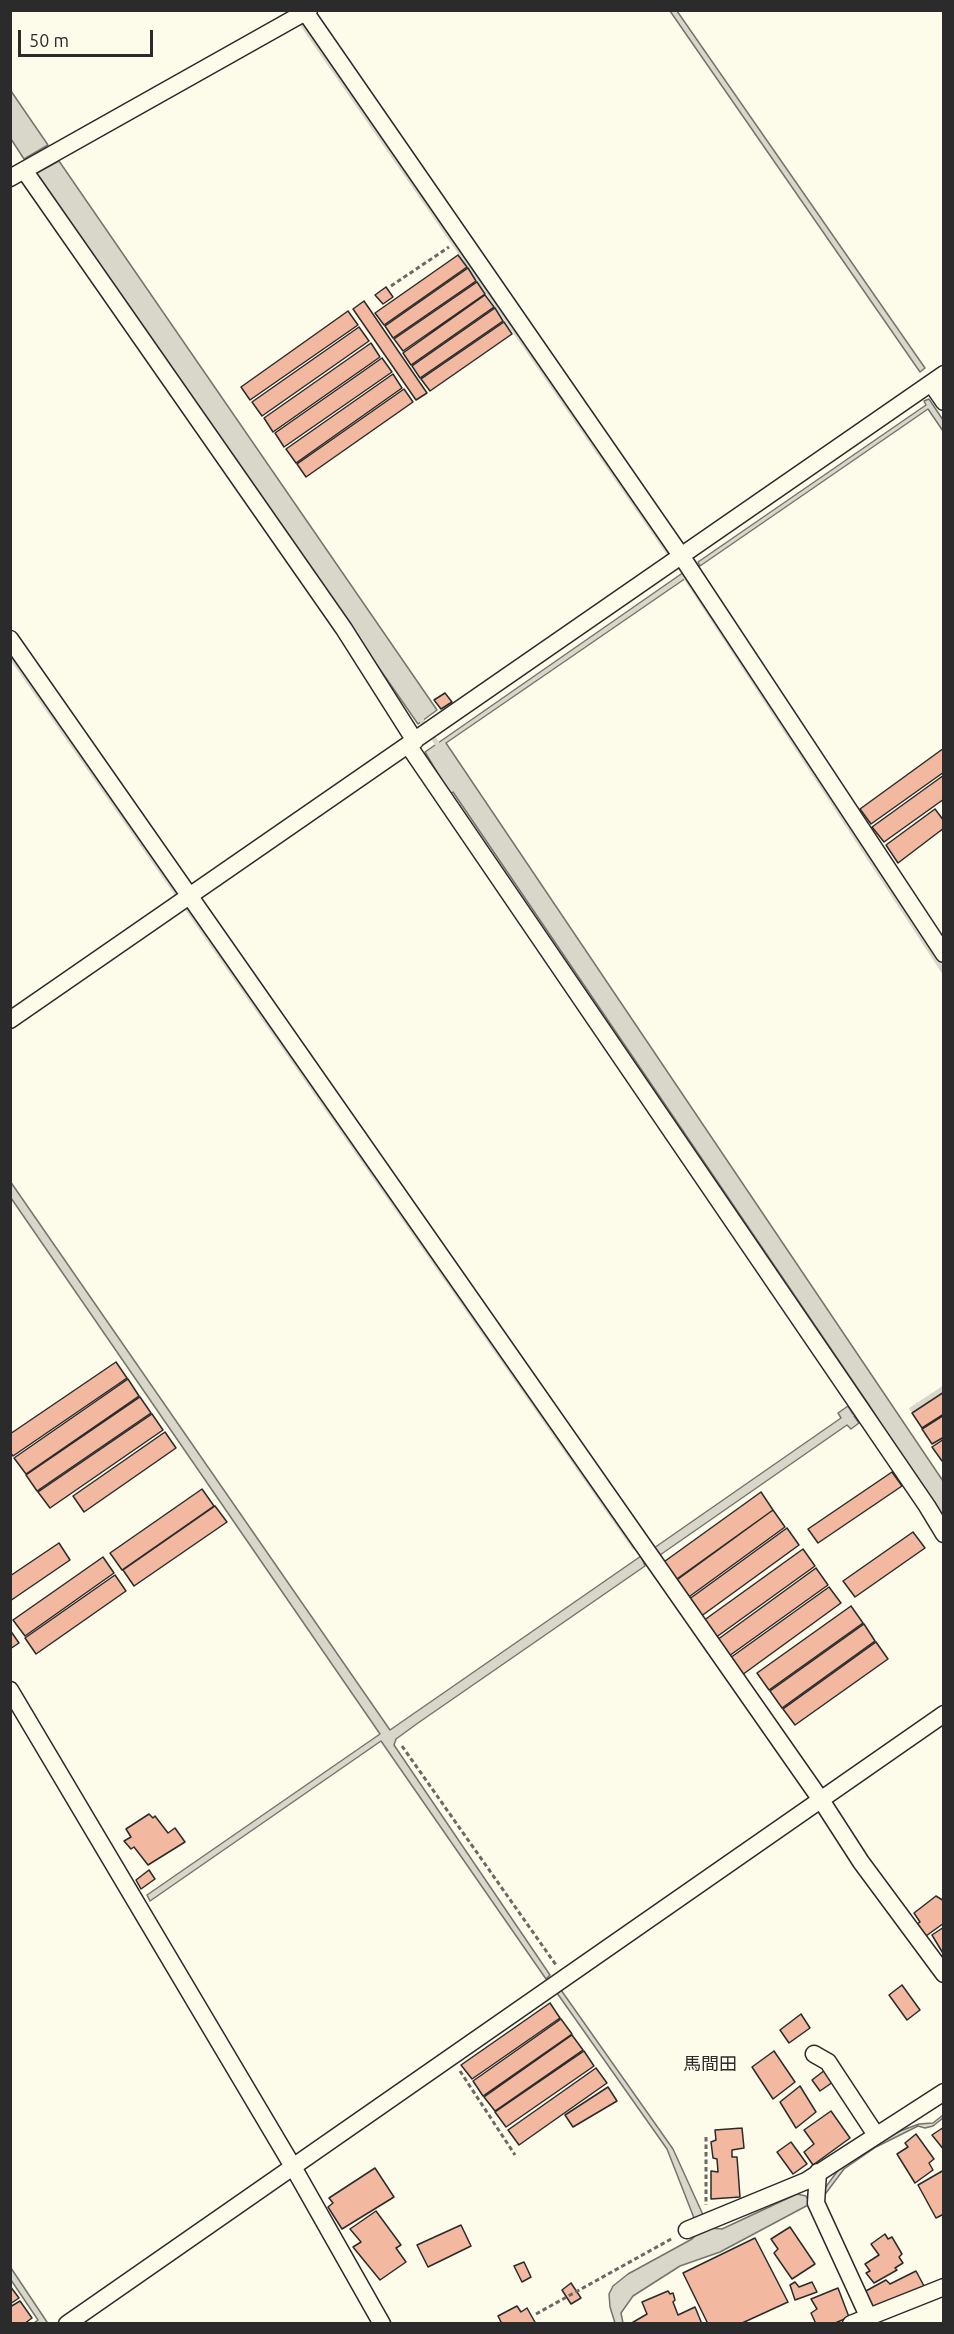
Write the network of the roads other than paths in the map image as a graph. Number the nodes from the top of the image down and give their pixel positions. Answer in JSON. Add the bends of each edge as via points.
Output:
{"nodes":[{"id":1,"x":307,"y":11,"type":"edge"},
{"id":2,"x":17,"y":174,"type":"edge"},
{"id":3,"x":937,"y":378,"type":"edge"},
{"id":4,"x":944,"y":402,"type":"edge"},
{"id":5,"x":682,"y":557,"type":"junction"},
{"id":6,"x":10,"y":639,"type":"edge"},
{"id":7,"x":414,"y":742,"type":"junction"},
{"id":8,"x":189,"y":896,"type":"junction"},
{"id":9,"x":944,"y":954,"type":"edge"},
{"id":10,"x":10,"y":1020,"type":"edge"},
{"id":11,"x":944,"y":1534,"type":"edge"},
{"id":12,"x":10,"y":1690,"type":"edge"},
{"id":13,"x":944,"y":1714,"type":"edge"},
{"id":14,"x":821,"y":1800,"type":"junction"},
{"id":15,"x":944,"y":1974,"type":"edge"},
{"id":16,"x":814,"y":2054,"type":"dead end"},
{"id":17,"x":944,"y":2091,"type":"edge"},
{"id":18,"x":876,"y":2135,"type":"junction"},
{"id":19,"x":292,"y":2165,"type":"junction"},
{"id":20,"x":818,"y":2172,"type":"junction"},
{"id":21,"x":687,"y":2229,"type":"road end"},
{"id":22,"x":944,"y":2287,"type":"edge"},
{"id":23,"x":868,"y":2316,"type":"junction"},
{"id":24,"x":67,"y":2324,"type":"edge"},
{"id":25,"x":382,"y":2324,"type":"edge"},
{"id":26,"x":851,"y":2324,"type":"edge"}],
"edges":[{"from":1,"to":2,"type":"street"},
{"from":1,"to":5,"type":"street"},
{"from":2,"to":7,"type":"street","via":[[345,629]]},
{"from":3,"to":4,"type":"street"},
{"from":3,"to":5,"type":"street"},
{"from":5,"to":7,"type":"street"},
{"from":5,"to":9,"type":"street"},
{"from":6,"to":8,"type":"street"},
{"from":7,"to":8,"type":"street"},
{"from":7,"to":11,"type":"street"},
{"from":8,"to":10,"type":"street"},
{"from":8,"to":14,"type":"street"},
{"from":12,"to":19,"type":"street"},
{"from":13,"to":14,"type":"street"},
{"from":14,"to":15,"type":"street","via":[[861,1862]]},
{"from":14,"to":19,"type":"street"},
{"from":16,"to":18,"type":"street","via":[[828,2062]]},
{"from":17,"to":18,"type":"street"},
{"from":18,"to":20,"type":"street"},
{"from":19,"to":24,"type":"street"},
{"from":19,"to":25,"type":"street"},
{"from":20,"to":21,"type":"street","via":[[806,2181]]},
{"from":20,"to":23,"type":"street","via":[[816,2203]]},
{"from":22,"to":23,"type":"street"},
{"from":23,"to":26,"type":"street"}]}
